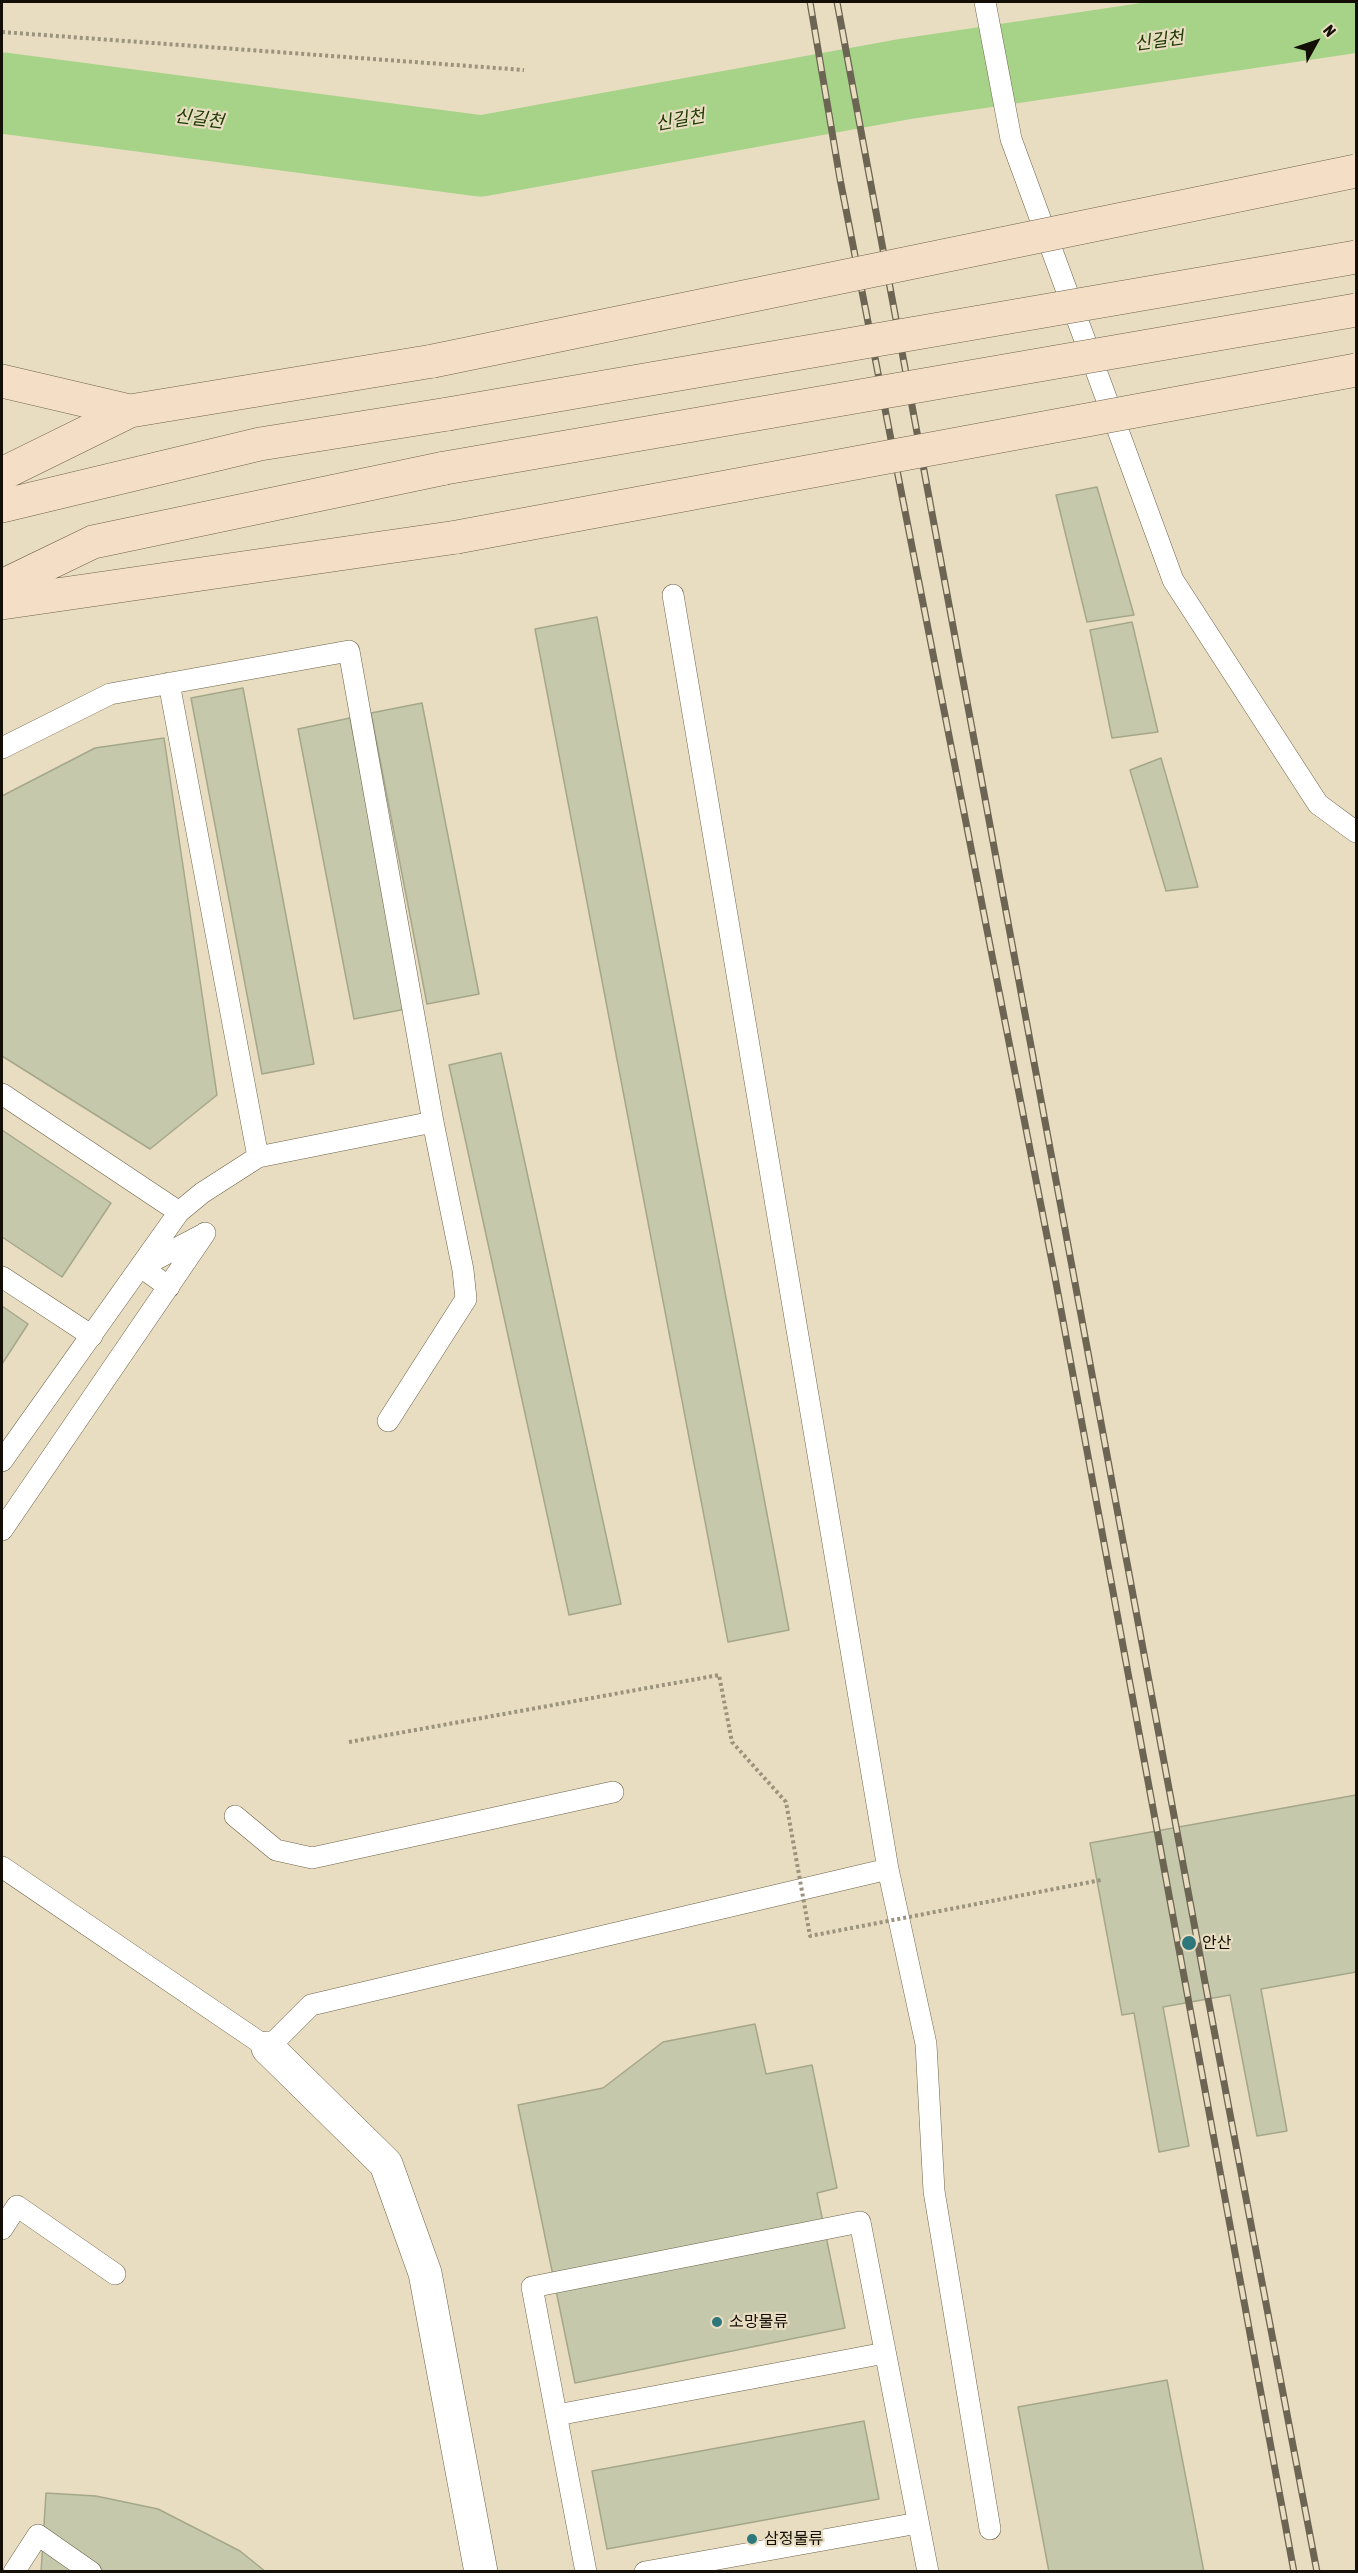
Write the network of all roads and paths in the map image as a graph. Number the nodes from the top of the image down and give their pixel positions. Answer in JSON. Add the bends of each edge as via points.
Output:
{"nodes":[{"id":1,"x":987,"y":9,"type":"edge"},
{"id":2,"x":2,"y":33,"type":"edge"},
{"id":3,"x":524,"y":70,"type":"dead end"},
{"id":4,"x":1356,"y":171,"type":"edge"},
{"id":5,"x":1356,"y":257,"type":"edge"},
{"id":6,"x":1356,"y":310,"type":"edge"},
{"id":7,"x":1356,"y":370,"type":"edge"},
{"id":8,"x":2,"y":381,"type":"edge"},
{"id":9,"x":130,"y":411,"type":"junction"},
{"id":10,"x":7,"y":470,"type":"edge"},
{"id":11,"x":2,"y":506,"type":"edge"},
{"id":12,"x":2,"y":586,"type":"edge"},
{"id":13,"x":673,"y":595,"type":"dead end"},
{"id":14,"x":2,"y":603,"type":"edge"},
{"id":15,"x":170,"y":683,"type":"junction"},
{"id":16,"x":2,"y":747,"type":"edge"},
{"id":17,"x":1356,"y":832,"type":"edge"},
{"id":18,"x":2,"y":1094,"type":"edge"},
{"id":19,"x":433,"y":1122,"type":"junction"},
{"id":20,"x":258,"y":1157,"type":"junction"},
{"id":21,"x":179,"y":1212,"type":"junction"},
{"id":22,"x":141,"y":1267,"type":"junction"},
{"id":23,"x":2,"y":1277,"type":"edge"},
{"id":24,"x":168,"y":1287,"type":"junction"},
{"id":25,"x":92,"y":1336,"type":"junction"},
{"id":26,"x":388,"y":1421,"type":"dead end"},
{"id":27,"x":4,"y":1453,"type":"edge"},
{"id":28,"x":2,"y":1530,"type":"edge"},
{"id":29,"x":349,"y":1742,"type":"dead end"},
{"id":30,"x":613,"y":1792,"type":"dead end"},
{"id":31,"x":235,"y":1816,"type":"dead end"},
{"id":32,"x":2,"y":1867,"type":"edge"},
{"id":33,"x":888,"y":1869,"type":"junction"},
{"id":34,"x":1101,"y":1880,"type":"dead end"},
{"id":35,"x":268,"y":2048,"type":"junction"},
{"id":36,"x":2,"y":2229,"type":"edge"},
{"id":37,"x":115,"y":2274,"type":"dead end"},
{"id":38,"x":885,"y":2353,"type":"junction"},
{"id":39,"x":557,"y":2415,"type":"junction"},
{"id":40,"x":918,"y":2523,"type":"junction"},
{"id":41,"x":990,"y":2529,"type":"dead end"},
{"id":42,"x":14,"y":2571,"type":"edge"},
{"id":43,"x":91,"y":2571,"type":"edge"},
{"id":44,"x":481,"y":2571,"type":"edge"},
{"id":45,"x":586,"y":2571,"type":"edge"},
{"id":46,"x":645,"y":2571,"type":"edge"},
{"id":47,"x":928,"y":2571,"type":"edge"}],
"edges":[{"from":1,"to":17,"type":"lane","via":[[1011,139],[1173,580],[1318,804]]},
{"from":2,"to":3,"type":"path"},
{"from":4,"to":9,"type":"main road","bridge":true,"via":[[433,361]]},
{"from":5,"to":11,"type":"main road","bridge":true,"via":[[260,444]]},
{"from":6,"to":12,"type":"main road","bridge":true,"via":[[445,468],[93,542]]},
{"from":7,"to":14,"type":"main road","bridge":true,"via":[[457,537]]},
{"from":8,"to":9,"type":"main road"},
{"from":9,"to":10,"type":"main road"},
{"from":13,"to":33,"type":"lane"},
{"from":15,"to":16,"type":"lane","via":[[110,694]]},
{"from":15,"to":19,"type":"lane","via":[[349,651]]},
{"from":15,"to":20,"type":"lane"},
{"from":18,"to":21,"type":"lane"},
{"from":19,"to":20,"type":"lane"},
{"from":19,"to":26,"type":"lane","via":[[466,1299]]},
{"from":20,"to":21,"type":"lane"},
{"from":21,"to":22,"type":"lane"},
{"from":22,"to":24,"type":"lane"},
{"from":22,"to":24,"type":"lane","via":[[206,1233]]},
{"from":22,"to":25,"type":"lane"},
{"from":23,"to":25,"type":"lane"},
{"from":24,"to":28,"type":"lane"},
{"from":25,"to":27,"type":"lane"},
{"from":29,"to":34,"type":"path","bridge":true,"via":[[718,1675],[732,1742],[786,1802],[810,1936]]},
{"from":30,"to":31,"type":"lane","via":[[312,1858],[276,1850]]},
{"from":32,"to":35,"type":"lane"},
{"from":33,"to":35,"type":"lane","via":[[311,2005]]},
{"from":33,"to":41,"type":"lane","via":[[926,2044],[934,2191]]},
{"from":35,"to":44,"type":"street","via":[[386,2164],[425,2273]]},
{"from":36,"to":37,"type":"lane","via":[[17,2205]]},
{"from":38,"to":39,"type":"lane"},
{"from":38,"to":39,"type":"lane","via":[[860,2222],[532,2287]]},
{"from":38,"to":40,"type":"lane"},
{"from":39,"to":45,"type":"lane"},
{"from":40,"to":46,"type":"lane"},
{"from":40,"to":47,"type":"lane"},
{"from":42,"to":43,"type":"lane","via":[[38,2535]]}]}
